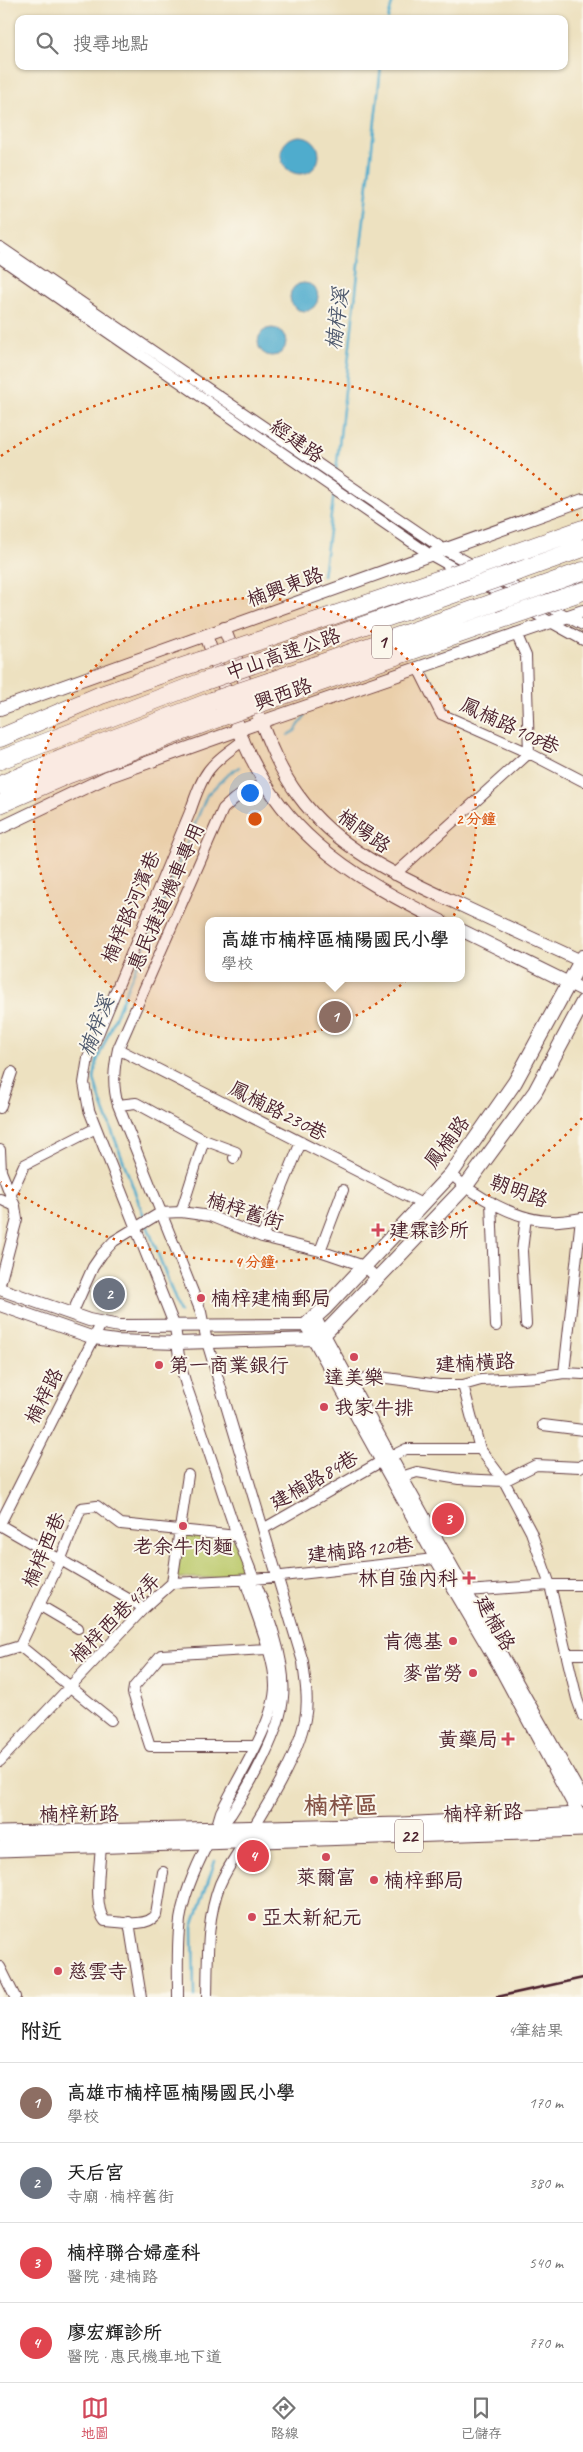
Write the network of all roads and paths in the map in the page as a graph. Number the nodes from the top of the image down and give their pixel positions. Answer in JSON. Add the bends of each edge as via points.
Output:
{"nodes":[{"id":1,"x":0,"y":246,"type":"edge"},
{"id":2,"x":0,"y":258,"type":"edge"},
{"id":3,"x":583,"y":500,"type":"edge"},
{"id":4,"x":583,"y":529,"type":"edge"},
{"id":5,"x":583,"y":548,"type":"edge"},
{"id":6,"x":443,"y":549,"type":"junction"},
{"id":7,"x":429,"y":554,"type":"junction"},
{"id":8,"x":583,"y":571,"type":"edge"},
{"id":9,"x":583,"y":591,"type":"edge"},
{"id":10,"x":583,"y":610,"type":"edge"},
{"id":11,"x":566,"y":616,"type":"junction"},
{"id":12,"x":549,"y":621,"type":"junction"},
{"id":13,"x":583,"y":625,"type":"edge"},
{"id":14,"x":224,"y":628,"type":"junction"},
{"id":15,"x":516,"y":633,"type":"junction"},
{"id":16,"x":206,"y":635,"type":"junction"},
{"id":17,"x":583,"y":640,"type":"edge"},
{"id":18,"x":418,"y":668,"type":"junction"},
{"id":19,"x":101,"y":695,"type":"junction"},
{"id":20,"x":0,"y":709,"type":"edge"},
{"id":21,"x":260,"y":722,"type":"junction"},
{"id":22,"x":0,"y":725,"type":"edge"},
{"id":23,"x":241,"y":735,"type":"junction"},
{"id":24,"x":0,"y":738,"type":"edge"},
{"id":25,"x":529,"y":753,"type":"junction"},
{"id":26,"x":0,"y":760,"type":"edge"},
{"id":27,"x":583,"y":781,"type":"edge"},
{"id":28,"x":264,"y":783,"type":"junction"},
{"id":29,"x":0,"y":785,"type":"edge"},
{"id":30,"x":0,"y":804,"type":"edge"},
{"id":31,"x":0,"y":828,"type":"edge"},
{"id":32,"x":394,"y":875,"type":"junction"},
{"id":33,"x":434,"y":917,"type":"edge"},
{"id":34,"x":465,"y":932,"type":"edge"},
{"id":35,"x":582,"y":960,"type":"edge"},
{"id":36,"x":570,"y":983,"type":"junction"},
{"id":37,"x":583,"y":990,"type":"edge"},
{"id":38,"x":583,"y":1002,"type":"edge"},
{"id":39,"x":118,"y":1049,"type":"junction"},
{"id":40,"x":12,"y":1072,"type":"dead end"},
{"id":41,"x":118,"y":1105,"type":"junction"},
{"id":42,"x":0,"y":1108,"type":"edge"},
{"id":43,"x":96,"y":1128,"type":"junction"},
{"id":44,"x":204,"y":1140,"type":"junction"},
{"id":45,"x":301,"y":1142,"type":"junction"},
{"id":46,"x":0,"y":1150,"type":"edge"},
{"id":47,"x":234,"y":1158,"type":"dead end"},
{"id":48,"x":451,"y":1174,"type":"junction"},
{"id":49,"x":465,"y":1187,"type":"junction"},
{"id":50,"x":342,"y":1190,"type":"dead end"},
{"id":51,"x":11,"y":1194,"type":"junction"},
{"id":52,"x":0,"y":1199,"type":"edge"},
{"id":53,"x":491,"y":1202,"type":"junction"},
{"id":54,"x":422,"y":1204,"type":"junction"},
{"id":55,"x":15,"y":1206,"type":"junction"},
{"id":56,"x":182,"y":1212,"type":"junction"},
{"id":57,"x":158,"y":1214,"type":"junction"},
{"id":58,"x":526,"y":1217,"type":"junction"},
{"id":59,"x":582,"y":1218,"type":"edge"},
{"id":60,"x":135,"y":1228,"type":"junction"},
{"id":61,"x":262,"y":1237,"type":"junction"},
{"id":62,"x":320,"y":1251,"type":"junction"},
{"id":63,"x":364,"y":1266,"type":"junction"},
{"id":64,"x":378,"y":1279,"type":"junction"},
{"id":65,"x":0,"y":1284,"type":"edge"},
{"id":66,"x":0,"y":1289,"type":"edge"},
{"id":67,"x":0,"y":1305,"type":"edge"},
{"id":68,"x":72,"y":1314,"type":"junction"},
{"id":69,"x":310,"y":1321,"type":"junction"},
{"id":70,"x":101,"y":1324,"type":"junction"},
{"id":71,"x":526,"y":1324,"type":"dead end"},
{"id":72,"x":203,"y":1326,"type":"junction"},
{"id":73,"x":496,"y":1326,"type":"dead end"},
{"id":74,"x":175,"y":1327,"type":"junction"},
{"id":75,"x":320,"y":1336,"type":"junction"},
{"id":76,"x":94,"y":1338,"type":"junction"},
{"id":77,"x":207,"y":1342,"type":"junction"},
{"id":78,"x":177,"y":1343,"type":"junction"},
{"id":79,"x":564,"y":1373,"type":"junction"},
{"id":80,"x":583,"y":1374,"type":"edge"},
{"id":81,"x":346,"y":1386,"type":"junction"},
{"id":82,"x":463,"y":1386,"type":"junction"},
{"id":83,"x":543,"y":1425,"type":"dead end"},
{"id":84,"x":583,"y":1430,"type":"edge"},
{"id":85,"x":480,"y":1449,"type":"junction"},
{"id":86,"x":386,"y":1459,"type":"junction"},
{"id":87,"x":583,"y":1465,"type":"edge"},
{"id":88,"x":188,"y":1475,"type":"dead end"},
{"id":89,"x":398,"y":1479,"type":"junction"},
{"id":90,"x":504,"y":1481,"type":"junction"},
{"id":91,"x":0,"y":1524,"type":"edge"},
{"id":92,"x":263,"y":1529,"type":"junction"},
{"id":93,"x":180,"y":1532,"type":"junction"},
{"id":94,"x":237,"y":1536,"type":"junction"},
{"id":95,"x":441,"y":1558,"type":"junction"},
{"id":96,"x":60,"y":1561,"type":"junction"},
{"id":97,"x":278,"y":1576,"type":"junction"},
{"id":98,"x":250,"y":1579,"type":"junction"},
{"id":99,"x":172,"y":1583,"type":"junction"},
{"id":100,"x":550,"y":1585,"type":"junction"},
{"id":101,"x":583,"y":1586,"type":"edge"},
{"id":102,"x":462,"y":1593,"type":"junction"},
{"id":103,"x":40,"y":1605,"type":"junction"},
{"id":104,"x":144,"y":1608,"type":"junction"},
{"id":105,"x":78,"y":1628,"type":"dead end"},
{"id":106,"x":20,"y":1646,"type":"junction"},
{"id":107,"x":267,"y":1649,"type":"junction"},
{"id":108,"x":0,"y":1652,"type":"edge"},
{"id":109,"x":566,"y":1654,"type":"junction"},
{"id":110,"x":583,"y":1654,"type":"edge"},
{"id":111,"x":70,"y":1687,"type":"junction"},
{"id":112,"x":583,"y":1716,"type":"edge"},
{"id":113,"x":112,"y":1720,"type":"dead end"},
{"id":114,"x":255,"y":1746,"type":"junction"},
{"id":115,"x":0,"y":1761,"type":"edge"},
{"id":116,"x":583,"y":1800,"type":"edge"},
{"id":117,"x":582,"y":1821,"type":"edge"},
{"id":118,"x":0,"y":1834,"type":"edge"},
{"id":119,"x":244,"y":1835,"type":"junction"},
{"id":120,"x":214,"y":1836,"type":"junction"},
{"id":121,"x":100,"y":1846,"type":"junction"},
{"id":122,"x":0,"y":1849,"type":"edge"},
{"id":123,"x":163,"y":1872,"type":"dead end"},
{"id":124,"x":129,"y":1922,"type":"junction"},
{"id":125,"x":0,"y":1967,"type":"edge"},
{"id":126,"x":15,"y":1997,"type":"edge"},
{"id":127,"x":141,"y":1997,"type":"edge"},
{"id":128,"x":178,"y":1997,"type":"edge"},
{"id":129,"x":207,"y":1997,"type":"edge"}],
"edges":[{"from":1,"to":6,"type":"street","name":"經建路"},
{"from":2,"to":7,"type":"street","name":"經建路"},
{"from":3,"to":6,"type":"street","name":"楠興東路"},
{"from":4,"to":19,"type":"highway","bridge":true},
{"from":5,"to":26,"type":"highway","name":"中山高速公路","number":"1","bridge":true,"via":[[205,681]]},
{"from":6,"to":7,"type":"street","name":"楠興東路"},
{"from":6,"to":11,"type":"street","name":"經建路"},
{"from":7,"to":12,"type":"street","name":"經建路"},
{"from":7,"to":14,"type":"street","name":"楠興東路"},
{"from":8,"to":29,"type":"highway","name":"中山高速公路","number":"1","bridge":true,"via":[[212,701]]},
{"from":9,"to":30,"type":"highway","bridge":true,"via":[[218,718],[69,774]]},
{"from":10,"to":11,"type":"street","name":"興西路"},
{"from":11,"to":12,"type":"street","name":"興西路"},
{"from":11,"to":13,"type":"street","name":"經建路"},
{"from":12,"to":15,"type":"street","name":"興西路"},
{"from":12,"to":17,"type":"street","name":"經建路"},
{"from":14,"to":16,"type":"street","name":"楠興東路"},
{"from":14,"to":21,"type":"street","name":"楠陽路"},
{"from":15,"to":18,"type":"street","name":"興西路"},
{"from":15,"to":25,"type":"street","via":[[526,656]]},
{"from":16,"to":20,"type":"street","name":"楠興東路"},
{"from":16,"to":23,"type":"street","name":"楠陽路"},
{"from":18,"to":21,"type":"street","name":"興西路"},
{"from":18,"to":25,"type":"street","name":"鳳楠路108巷","via":[[441,714]]},
{"from":19,"to":22,"type":"highway"},
{"from":19,"to":24,"type":"highway"},
{"from":21,"to":23,"type":"street","name":"興西路"},
{"from":21,"to":32,"type":"street","name":"楠陽路","via":[[290,783],[317,818],[360,854]]},
{"from":23,"to":28,"type":"street","name":"楠陽路"},
{"from":23,"to":31,"type":"street","name":"興西路","via":[[107,777]]},
{"from":23,"to":43,"type":"street","name":"楠梓路河濱巷","via":[[207,770],[199,784],[88,1058],[84,1083]]},
{"from":25,"to":27,"type":"street","name":"鳳楠路108巷"},
{"from":25,"to":32,"type":"street"},
{"from":28,"to":33,"type":"street","name":"楠陽路","via":[[293,821],[332,858],[379,888]]},
{"from":28,"to":39,"type":"street","name":"惠民捷道機車專用","via":[[234,799],[223,809]]},
{"from":32,"to":35,"type":"street","name":"楠陽路"},
{"from":34,"to":36,"type":"street"},
{"from":35,"to":36,"type":"main road","name":"鳳楠路"},
{"from":36,"to":37,"type":"street"},
{"from":36,"to":48,"type":"main road","name":"鳳楠路","via":[[515,1082]]},
{"from":38,"to":49,"type":"main road","name":"鳳楠路","via":[[535,1092]]},
{"from":39,"to":41,"type":"street","name":"惠民捷道機車專用","via":[[113,1090]]},
{"from":39,"to":45,"type":"street","name":"鳳楠路230巷"},
{"from":40,"to":42,"type":"street"},
{"from":41,"to":44,"type":"street","via":[[136,1103]]},
{"from":41,"to":57,"type":"street","name":"惠民捷道機車專用"},
{"from":43,"to":51,"type":"street","via":[[24,1165]]},
{"from":43,"to":60,"type":"street","name":"楠梓路河濱巷"},
{"from":44,"to":47,"type":"street","via":[[236,1152]]},
{"from":44,"to":56,"type":"street"},
{"from":45,"to":54,"type":"street","name":"鳳楠路230巷"},
{"from":45,"to":61,"type":"street"},
{"from":46,"to":51,"type":"street","via":[[1,1171]]},
{"from":48,"to":49,"type":"street","name":"朝明路"},
{"from":48,"to":54,"type":"main road","name":"鳳楠路"},
{"from":49,"to":53,"type":"street","name":"朝明路"},
{"from":49,"to":64,"type":"main road","name":"鳳楠路"},
{"from":50,"to":62,"type":"street"},
{"from":51,"to":55,"type":"street"},
{"from":52,"to":55,"type":"street"},
{"from":53,"to":58,"type":"street","name":"朝明路"},
{"from":53,"to":73,"type":"street"},
{"from":54,"to":63,"type":"main road","name":"鳳楠路"},
{"from":55,"to":65,"type":"street","via":[[16,1226]]},
{"from":56,"to":57,"type":"street","name":"楠梓舊街"},
{"from":56,"to":61,"type":"street","name":"楠梓舊街","via":[[210,1216]]},
{"from":57,"to":60,"type":"street","name":"楠梓舊街"},
{"from":57,"to":72,"type":"street","name":"惠民捷道機車專用","via":[[201,1312]]},
{"from":58,"to":59,"type":"street","name":"朝明路","via":[[551,1221]]},
{"from":58,"to":71,"type":"street","via":[[522,1252]]},
{"from":59,"to":79,"type":"street"},
{"from":60,"to":68,"type":"street","name":"楠梓舊街","via":[[114,1241],[102,1254]]},
{"from":60,"to":74,"type":"street","name":"楠梓路河濱巷"},
{"from":61,"to":62,"type":"street","name":"楠梓舊街"},
{"from":62,"to":63,"type":"street","name":"楠梓舊街"},
{"from":63,"to":64,"type":"street"},
{"from":63,"to":69,"type":"main road","name":"鳳楠路"},
{"from":64,"to":75,"type":"main road","name":"鳳楠路"},
{"from":66,"to":68,"type":"street"},
{"from":67,"to":76,"type":"street"},
{"from":68,"to":70,"type":"street"},
{"from":69,"to":72,"type":"street"},
{"from":69,"to":75,"type":"street","name":"建楠路"},
{"from":70,"to":74,"type":"street"},
{"from":70,"to":76,"type":"street","name":"楠梓路"},
{"from":72,"to":74,"type":"street"},
{"from":72,"to":77,"type":"street","name":"惠民捷道機車專用"},
{"from":74,"to":78,"type":"street","name":"楠梓路河濱巷"},
{"from":75,"to":77,"type":"street"},
{"from":75,"to":81,"type":"street","name":"建楠路"},
{"from":76,"to":78,"type":"street"},
{"from":76,"to":91,"type":"street","name":"楠梓路"},
{"from":77,"to":78,"type":"street"},
{"from":77,"to":92,"type":"street","name":"惠民捷道機車專用"},
{"from":78,"to":94,"type":"street","name":"楠梓路河濱巷","via":[[180,1364]]},
{"from":79,"to":80,"type":"street","name":"建楠橫路"},
{"from":79,"to":82,"type":"street","name":"建楠橫路","via":[[481,1380]]},
{"from":81,"to":82,"type":"street","name":"建楠橫路","via":[[372,1376]]},
{"from":81,"to":86,"type":"street","name":"建楠路"},
{"from":82,"to":85,"type":"street"},
{"from":83,"to":84,"type":"street"},
{"from":85,"to":86,"type":"street","name":"建楠路84巷","via":[[406,1449]]},
{"from":85,"to":90,"type":"street"},
{"from":86,"to":89,"type":"street","name":"建楠路"},
{"from":86,"to":92,"type":"street","name":"建楠路84巷"},
{"from":87,"to":90,"type":"street","via":[[580,1468],[536,1465]]},
{"from":88,"to":93,"type":"street"},
{"from":89,"to":90,"type":"street","via":[[417,1472],[459,1479]]},
{"from":89,"to":95,"type":"street","name":"建楠路"},
{"from":90,"to":100,"type":"street","via":[[531,1532]]},
{"from":91,"to":96,"type":"street"},
{"from":92,"to":97,"type":"street","name":"惠民捷道機車專用"},
{"from":93,"to":94,"type":"street"},
{"from":93,"to":96,"type":"street","name":"楠梓西巷","via":[[120,1524],[97,1506],[81,1508]]},
{"from":93,"to":99,"type":"street"},
{"from":94,"to":98,"type":"street","name":"楠梓路河濱巷"},
{"from":95,"to":97,"type":"street","name":"建楠路120巷"},
{"from":95,"to":102,"type":"street","name":"建楠路"},
{"from":96,"to":103,"type":"street","name":"楠梓西巷"},
{"from":96,"to":104,"type":"street"},
{"from":97,"to":98,"type":"street","name":"楠梓西巷47弄"},
{"from":97,"to":119,"type":"street","name":"惠民捷道機車專用","via":[[302,1662],[306,1685],[305,1720],[275,1793]]},
{"from":98,"to":99,"type":"street","name":"楠梓西巷47弄"},
{"from":98,"to":107,"type":"street"},
{"from":98,"to":120,"type":"street","via":[[283,1668],[284,1697],[278,1724],[266,1751],[230,1815]]},
{"from":99,"to":104,"type":"street","name":"楠梓西巷47弄"},
{"from":100,"to":101,"type":"street"},
{"from":100,"to":102,"type":"street"},
{"from":100,"to":109,"type":"street"},
{"from":102,"to":116,"type":"street","name":"建楠路"},
{"from":102,"to":117,"type":"street","name":"建楠路"},
{"from":103,"to":105,"type":"street"},
{"from":103,"to":106,"type":"street","name":"楠梓西巷"},
{"from":104,"to":111,"type":"street","name":"楠梓西巷47弄"},
{"from":106,"to":108,"type":"street"},
{"from":106,"to":111,"type":"street"},
{"from":107,"to":114,"type":"street","via":[[275,1686],[270,1715]]},
{"from":107,"to":114,"type":"street","via":[[161,1655],[134,1687],[133,1693],[150,1746]]},
{"from":109,"to":110,"type":"street"},
{"from":109,"to":112,"type":"street"},
{"from":111,"to":113,"type":"street"},
{"from":111,"to":115,"type":"street"},
{"from":114,"to":120,"type":"street","via":[[221,1812]]},
{"from":117,"to":119,"type":"main road","name":"楠梓新路","number":"22","via":[[402,1825]]},
{"from":118,"to":120,"type":"main road","name":"楠梓新路","number":"22"},
{"from":119,"to":120,"type":"main road","number":"22"},
{"from":119,"to":129,"type":"street","name":"惠民捷道機車專用","via":[[220,1883],[214,1903],[209,1931]]},
{"from":120,"to":121,"type":"main road","name":"楠梓新路","number":"22"},
{"from":120,"to":128,"type":"street","via":[[186,1898],[179,1928]]},
{"from":121,"to":122,"type":"main road","name":"楠梓新路","number":"22"},
{"from":121,"to":124,"type":"street","via":[[100,1915],[105,1921]]},
{"from":123,"to":124,"type":"street","via":[[156,1915],[145,1922]]},
{"from":124,"to":127,"type":"street"},
{"from":125,"to":126,"type":"street"}]}
